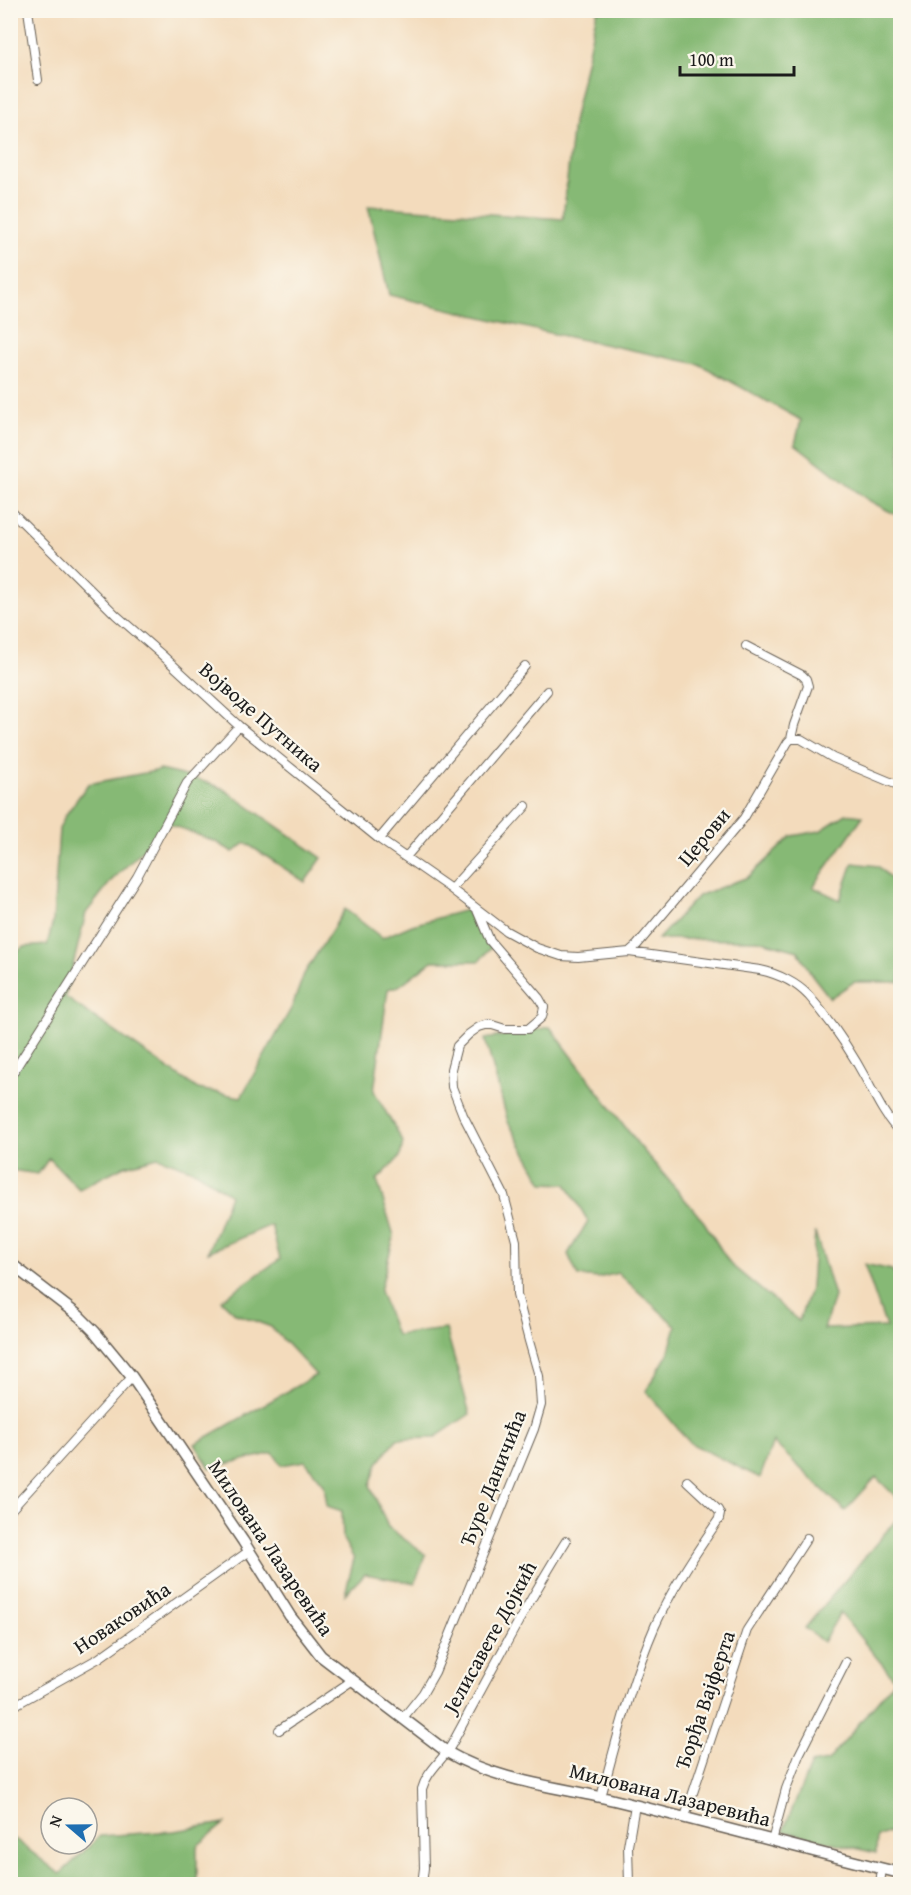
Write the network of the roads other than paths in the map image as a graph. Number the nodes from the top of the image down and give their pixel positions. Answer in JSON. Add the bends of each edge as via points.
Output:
{"nodes":[{"id":1,"x":28,"y":10,"type":"edge"},
{"id":2,"x":38,"y":80,"type":"dead end"},
{"id":3,"x":10,"y":510,"type":"edge"},
{"id":4,"x":746,"y":646,"type":"dead end"},
{"id":5,"x":525,"y":666,"type":"dead end"},
{"id":6,"x":547,"y":691,"type":"dead end"},
{"id":7,"x":239,"y":726,"type":"junction"},
{"id":8,"x":791,"y":739,"type":"junction"},
{"id":9,"x":900,"y":786,"type":"edge"},
{"id":10,"x":526,"y":806,"type":"dead end"},
{"id":11,"x":380,"y":839,"type":"junction"},
{"id":12,"x":406,"y":857,"type":"junction"},
{"id":13,"x":451,"y":890,"type":"junction"},
{"id":14,"x":477,"y":909,"type":"junction"},
{"id":15,"x":629,"y":952,"type":"junction"},
{"id":16,"x":10,"y":1077,"type":"edge"},
{"id":17,"x":900,"y":1132,"type":"edge"},
{"id":18,"x":10,"y":1263,"type":"edge"},
{"id":19,"x":132,"y":1377,"type":"junction"},
{"id":20,"x":687,"y":1481,"type":"dead end"},
{"id":21,"x":10,"y":1511,"type":"edge"},
{"id":22,"x":807,"y":1538,"type":"dead end"},
{"id":23,"x":566,"y":1541,"type":"dead end"},
{"id":24,"x":249,"y":1551,"type":"junction"},
{"id":25,"x":846,"y":1662,"type":"dead end"},
{"id":26,"x":353,"y":1680,"type":"junction"},
{"id":27,"x":10,"y":1708,"type":"edge"},
{"id":28,"x":403,"y":1718,"type":"junction"},
{"id":29,"x":279,"y":1730,"type":"dead end"},
{"id":30,"x":447,"y":1752,"type":"junction"},
{"id":31,"x":601,"y":1797,"type":"junction"},
{"id":32,"x":635,"y":1805,"type":"junction"},
{"id":33,"x":685,"y":1817,"type":"junction"},
{"id":34,"x":772,"y":1841,"type":"junction"},
{"id":35,"x":882,"y":1868,"type":"junction"},
{"id":36,"x":900,"y":1873,"type":"edge"},
{"id":37,"x":423,"y":1884,"type":"edge"},
{"id":38,"x":630,"y":1884,"type":"edge"},
{"id":39,"x":880,"y":1884,"type":"edge"}],
"edges":[{"from":1,"to":2,"type":"street"},
{"from":3,"to":7,"type":"street","name":"Војводе Путника","via":[[116,615]]},
{"from":4,"to":8,"type":"street","name":"Церови","via":[[806,679],[808,689]]},
{"from":5,"to":11,"type":"street"},
{"from":6,"to":12,"type":"street"},
{"from":7,"to":11,"type":"street","name":"Војводе Путника"},
{"from":7,"to":16,"type":"street","via":[[187,783],[137,877]]},
{"from":8,"to":9,"type":"street","via":[[801,739],[833,758]]},
{"from":8,"to":15,"type":"street","name":"Церови","via":[[744,818]]},
{"from":10,"to":13,"type":"street"},
{"from":11,"to":12,"type":"street","name":"Војводе Путника"},
{"from":12,"to":13,"type":"street","name":"Војводе Путника"},
{"from":13,"to":14,"type":"street","name":"Војводе Путника"},
{"from":14,"to":15,"type":"street","name":"Војводе Путника","via":[[506,932],[561,956]]},
{"from":14,"to":28,"type":"street","name":"Ђуре Даничића","via":[[490,940],[544,1007],[542,1017],[528,1029],[479,1026],[457,1046],[451,1069],[452,1087],[463,1114],[504,1195],[516,1241],[517,1295],[540,1376],[541,1405],[435,1672]]},
{"from":15,"to":17,"type":"street","via":[[760,970],[787,980],[808,995],[853,1055],[880,1105]]},
{"from":18,"to":19,"type":"street","name":"Милована Лазаревића","via":[[79,1316]]},
{"from":19,"to":21,"type":"street"},
{"from":19,"to":24,"type":"street","name":"Милована Лазаревића"},
{"from":20,"to":31,"type":"street","via":[[718,1510],[719,1519],[656,1625],[630,1692]]},
{"from":22,"to":33,"type":"street","name":"Ђорђа Вајферта","via":[[747,1630]]},
{"from":23,"to":30,"type":"street","name":"Јелисавете Дојкић"},
{"from":24,"to":26,"type":"street","name":"Милована Лазаревића","via":[[321,1656]]},
{"from":24,"to":27,"type":"street","name":"Новаковића","via":[[99,1658]]},
{"from":25,"to":34,"type":"street","via":[[799,1755]]},
{"from":26,"to":28,"type":"street","name":"Милована Лазаревића"},
{"from":26,"to":29,"type":"street"},
{"from":28,"to":30,"type":"street","name":"Милована Лазаревића"},
{"from":30,"to":31,"type":"street","name":"Милована Лазаревића","via":[[500,1774]]},
{"from":30,"to":37,"type":"street","name":"Јелисавете Дојкић","via":[[425,1778],[422,1789]]},
{"from":31,"to":32,"type":"street","name":"Милована Лазаревића"},
{"from":32,"to":33,"type":"street","name":"Милована Лазаревића"},
{"from":32,"to":38,"type":"street","via":[[628,1846]]},
{"from":33,"to":34,"type":"street","name":"Милована Лазаревића"},
{"from":34,"to":35,"type":"street","name":"Милована Лазаревића"},
{"from":35,"to":36,"type":"street","name":"Милована Лазаревића"},
{"from":35,"to":39,"type":"street"}]}
